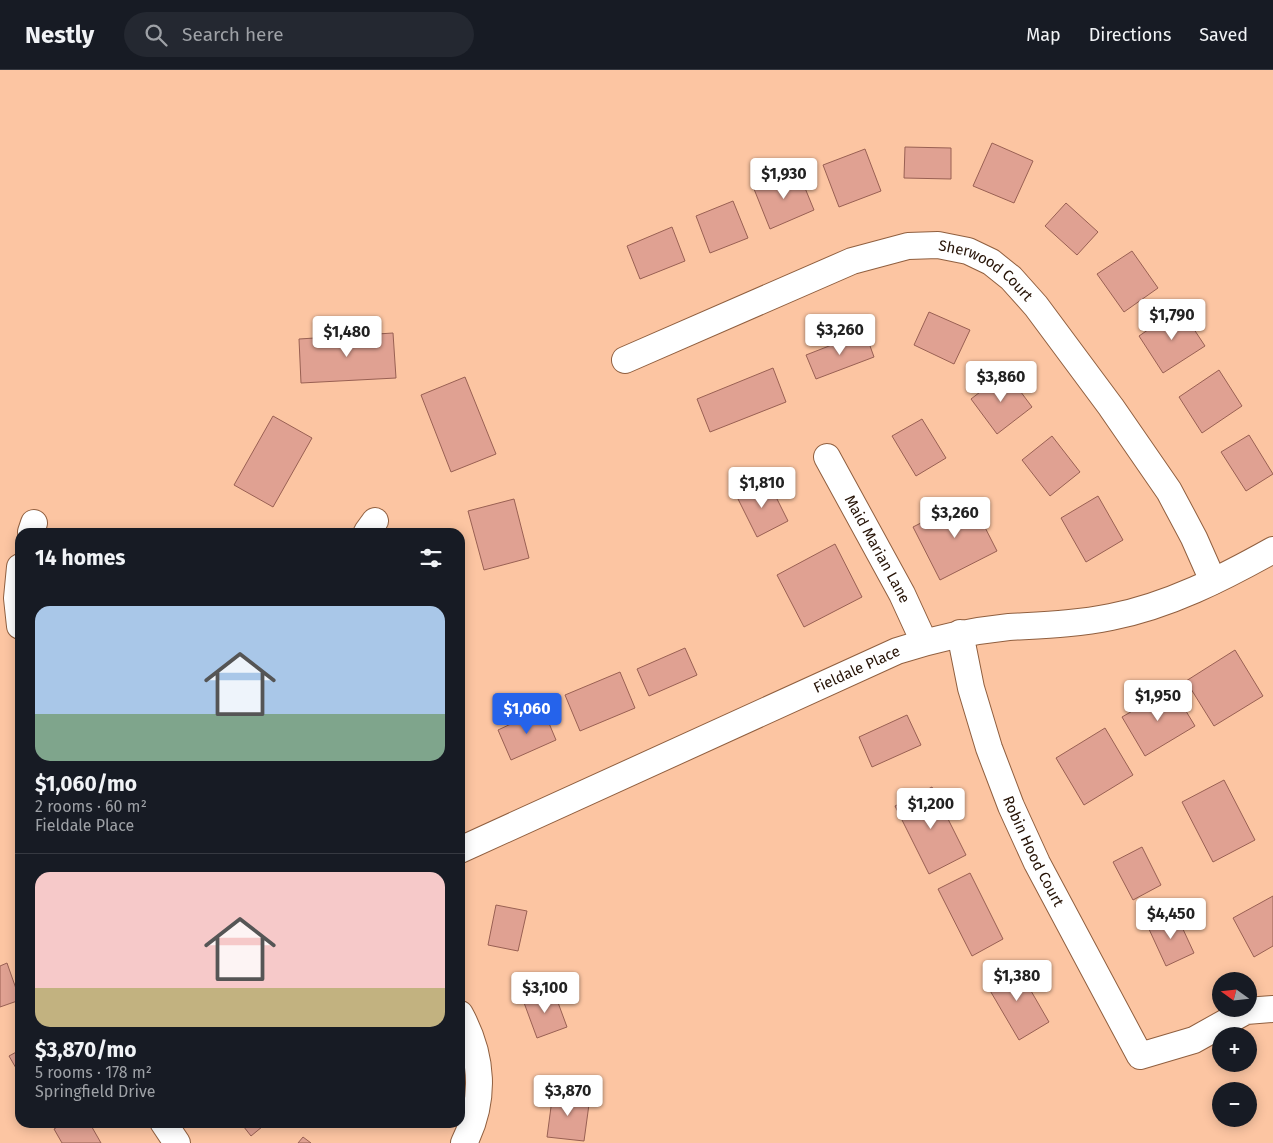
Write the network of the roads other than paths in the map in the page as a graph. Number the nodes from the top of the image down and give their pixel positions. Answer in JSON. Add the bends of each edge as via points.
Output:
{"nodes":[{"id":1,"x":625,"y":360,"type":"dead end"},
{"id":2,"x":828,"y":457,"type":"dead end"},
{"id":3,"x":1273,"y":550,"type":"edge"},
{"id":4,"x":1212,"y":581,"type":"junction"},
{"id":5,"x":960,"y":633,"type":"junction"},
{"id":6,"x":924,"y":642,"type":"junction"},
{"id":7,"x":465,"y":848,"type":"edge"},
{"id":8,"x":1273,"y":1010,"type":"edge"},
{"id":9,"x":465,"y":1026,"type":"edge"},
{"id":10,"x":167,"y":1128,"type":"edge"},
{"id":11,"x":177,"y":1143,"type":"edge"},
{"id":12,"x":464,"y":1143,"type":"edge"}],
"edges":[{"from":1,"to":4,"type":"street","name":"Sherwood Court","via":[[852,261],[908,246],[938,245],[968,251],[991,262],[1011,278],[1036,306],[1106,400],[1169,491]]},
{"from":2,"to":6,"type":"street","name":"Maid Marian Lane","via":[[902,594]]},
{"from":3,"to":4,"type":"street","name":"Fieldale Place"},
{"from":4,"to":5,"type":"street","name":"Fieldale Place","via":[[1158,604],[1112,617],[1065,625]]},
{"from":5,"to":6,"type":"street","name":"Fieldale Place"},
{"from":5,"to":8,"type":"street","name":"Robin Hood Court","via":[[973,697],[988,748],[1011,806],[1037,863],[1140,1056],[1194,1040],[1246,1011]]},
{"from":6,"to":7,"type":"street","name":"Fieldale Place","via":[[897,650]]},
{"from":9,"to":12,"type":"street","via":[[475,1050],[480,1087],[478,1109]]},
{"from":10,"to":11,"type":"street"}]}
